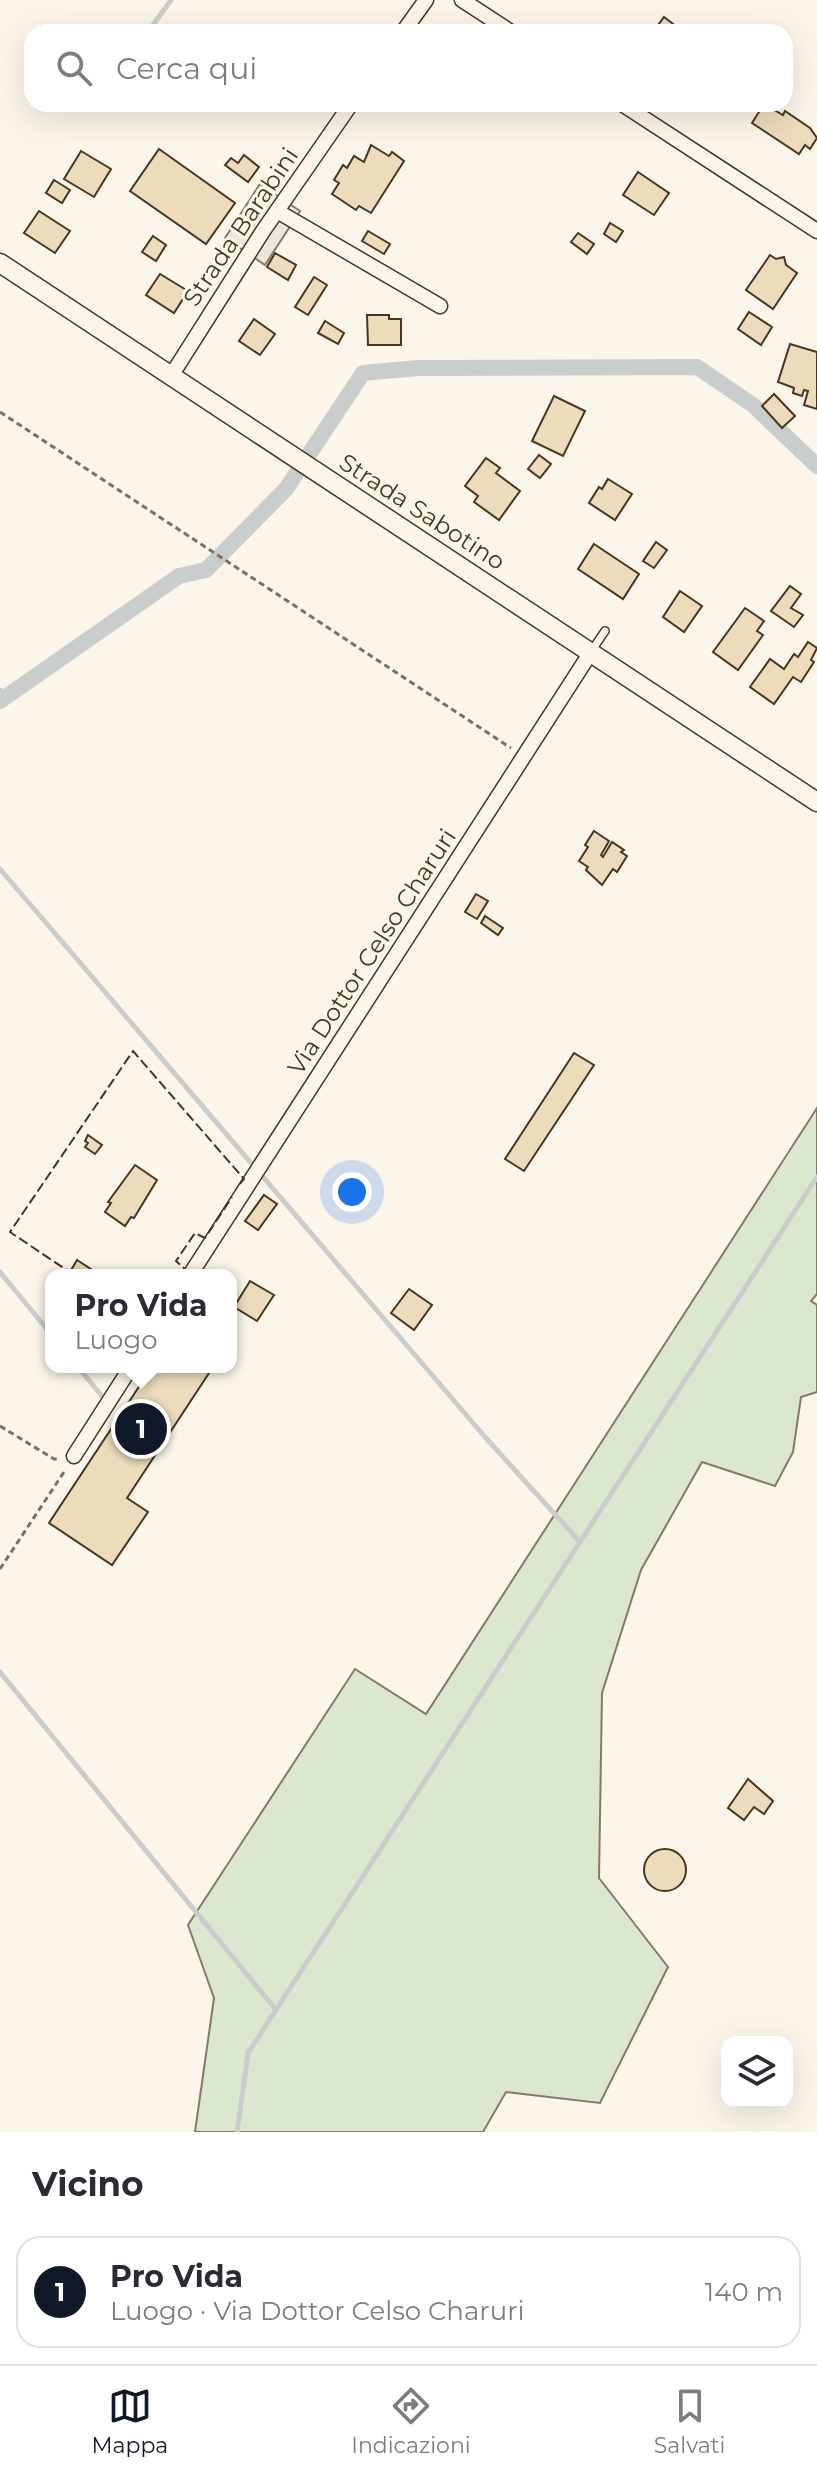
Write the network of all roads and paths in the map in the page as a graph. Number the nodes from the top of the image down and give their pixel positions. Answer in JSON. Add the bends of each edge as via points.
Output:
{"nodes":[{"id":1,"x":426,"y":0,"type":"edge"},
{"id":2,"x":462,"y":0,"type":"edge"},
{"id":3,"x":409,"y":24,"type":"edge"},
{"id":4,"x":499,"y":24,"type":"edge"},
{"id":5,"x":345,"y":112,"type":"edge"},
{"id":6,"x":634,"y":112,"type":"edge"},
{"id":7,"x":277,"y":211,"type":"junction"},
{"id":8,"x":817,"y":231,"type":"edge"},
{"id":9,"x":0,"y":263,"type":"edge"},
{"id":10,"x":440,"y":306,"type":"dead end"},
{"id":11,"x":171,"y":376,"type":"junction"},
{"id":12,"x":0,"y":412,"type":"edge"},
{"id":13,"x":605,"y":631,"type":"dead end"},
{"id":14,"x":591,"y":652,"type":"junction"},
{"id":15,"x":524,"y":757,"type":"junction"},
{"id":16,"x":816,"y":800,"type":"edge"},
{"id":17,"x":194,"y":1269,"type":"edge"},
{"id":18,"x":127,"y":1373,"type":"edge"},
{"id":19,"x":0,"y":1426,"type":"edge"},
{"id":20,"x":74,"y":1456,"type":"junction"},
{"id":21,"x":0,"y":1569,"type":"edge"}],
"edges":[{"from":1,"to":3,"type":"street"},
{"from":2,"to":4,"type":"street"},
{"from":5,"to":7,"type":"street","name":"Strada Barabini"},
{"from":6,"to":8,"type":"street"},
{"from":7,"to":10,"type":"street"},
{"from":7,"to":11,"type":"street","name":"Strada Barabini"},
{"from":9,"to":11,"type":"street","name":"Strada Sabotino"},
{"from":11,"to":14,"type":"street","name":"Strada Sabotino"},
{"from":12,"to":15,"type":"path"},
{"from":13,"to":14,"type":"lane"},
{"from":14,"to":15,"type":"street","name":"Via Dottor Celso Charuri"},
{"from":14,"to":16,"type":"street","name":"Strada Sabotino"},
{"from":15,"to":17,"type":"street","name":"Via Dottor Celso Charuri"},
{"from":18,"to":20,"type":"street"},
{"from":19,"to":20,"type":"path","via":[[54,1459]]},
{"from":20,"to":21,"type":"path"}]}
